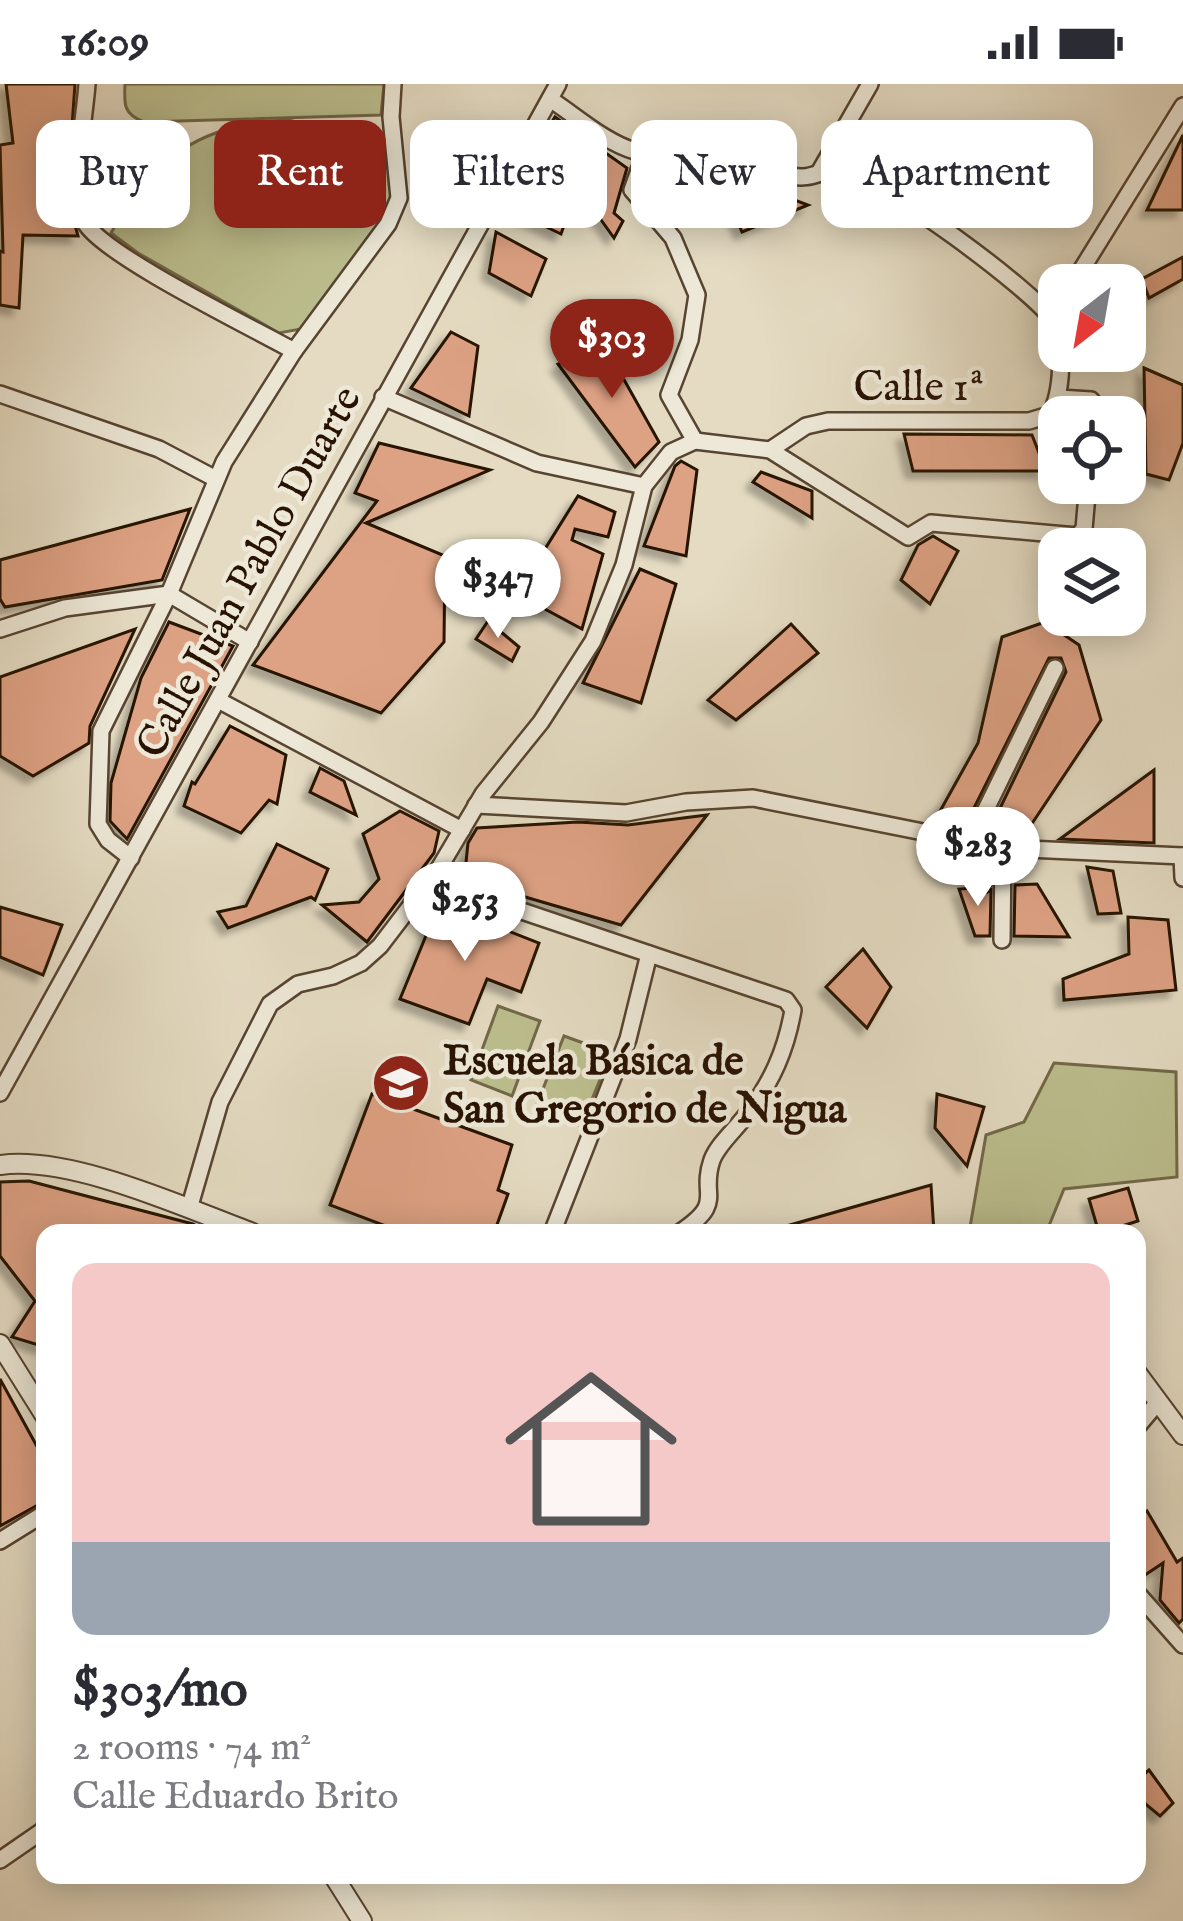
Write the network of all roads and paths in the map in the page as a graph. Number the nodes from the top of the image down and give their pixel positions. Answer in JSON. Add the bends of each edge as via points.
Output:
{"nodes":[{"id":1,"x":87,"y":84,"type":"edge"},
{"id":2,"x":393,"y":84,"type":"edge"},
{"id":3,"x":870,"y":84,"type":"edge"},
{"id":4,"x":554,"y":92,"type":"edge"},
{"id":5,"x":1183,"y":106,"type":"edge"},
{"id":6,"x":631,"y":150,"type":"edge"},
{"id":7,"x":820,"y":171,"type":"junction"},
{"id":8,"x":797,"y":177,"type":"edge"},
{"id":9,"x":664,"y":228,"type":"edge"},
{"id":10,"x":1085,"y":264,"type":"edge"},
{"id":11,"x":1038,"y":301,"type":"edge"},
{"id":12,"x":294,"y":351,"type":"junction"},
{"id":13,"x":0,"y":394,"type":"edge"},
{"id":14,"x":383,"y":397,"type":"junction"},
{"id":15,"x":1038,"y":418,"type":"edge"},
{"id":16,"x":695,"y":441,"type":"junction"},
{"id":17,"x":770,"y":450,"type":"junction"},
{"id":18,"x":216,"y":478,"type":"junction"},
{"id":19,"x":644,"y":486,"type":"junction"},
{"id":20,"x":1085,"y":504,"type":"edge"},
{"id":21,"x":169,"y":595,"type":"junction"},
{"id":22,"x":0,"y":629,"type":"edge"},
{"id":23,"x":250,"y":642,"type":"junction"},
{"id":24,"x":1054,"y":668,"type":"dead end"},
{"id":25,"x":218,"y":700,"type":"junction"},
{"id":26,"x":476,"y":806,"type":"junction"},
{"id":27,"x":462,"y":830,"type":"junction"},
{"id":28,"x":970,"y":842,"type":"junction"},
{"id":29,"x":1004,"y":848,"type":"junction"},
{"id":30,"x":1183,"y":856,"type":"edge"},
{"id":31,"x":131,"y":858,"type":"junction"},
{"id":32,"x":438,"y":870,"type":"junction"},
{"id":33,"x":1183,"y":878,"type":"edge"},
{"id":34,"x":1002,"y":940,"type":"dead end"},
{"id":35,"x":649,"y":954,"type":"junction"},
{"id":36,"x":0,"y":1093,"type":"edge"},
{"id":37,"x":0,"y":1165,"type":"edge"},
{"id":38,"x":189,"y":1209,"type":"junction"},
{"id":39,"x":229,"y":1224,"type":"edge"},
{"id":40,"x":556,"y":1224,"type":"edge"},
{"id":41,"x":690,"y":1224,"type":"edge"},
{"id":42,"x":0,"y":1344,"type":"edge"},
{"id":43,"x":1146,"y":1385,"type":"edge"},
{"id":44,"x":36,"y":1402,"type":"edge"},
{"id":45,"x":1158,"y":1402,"type":"junction"},
{"id":46,"x":1146,"y":1416,"type":"edge"},
{"id":47,"x":1183,"y":1435,"type":"edge"},
{"id":48,"x":36,"y":1519,"type":"edge"},
{"id":49,"x":0,"y":1541,"type":"edge"},
{"id":50,"x":1146,"y":1603,"type":"edge"},
{"id":51,"x":1183,"y":1646,"type":"edge"},
{"id":52,"x":36,"y":1835,"type":"edge"},
{"id":53,"x":0,"y":1860,"type":"edge"},
{"id":54,"x":339,"y":1884,"type":"edge"},
{"id":55,"x":362,"y":1921,"type":"edge"}],
"edges":[{"from":1,"to":12,"type":"street","via":[[78,201],[86,224],[118,252]]},
{"from":2,"to":12,"type":"street","via":[[399,198]]},
{"from":3,"to":7,"type":"street"},
{"from":4,"to":6,"type":"street"},
{"from":4,"to":14,"type":"street","name":"Calle Juan Pablo Duarte"},
{"from":5,"to":10,"type":"street"},
{"from":7,"to":8,"type":"street"},
{"from":7,"to":11,"type":"street","via":[[842,169],[897,195]]},
{"from":9,"to":16,"type":"street","via":[[697,295],[668,394]]},
{"from":12,"to":18,"type":"street"},
{"from":13,"to":18,"type":"street","via":[[159,449]]},
{"from":14,"to":19,"type":"street","via":[[536,463]]},
{"from":14,"to":23,"type":"street","name":"Calle Juan Pablo Duarte"},
{"from":15,"to":17,"type":"street","name":"Calle 1ª","via":[[828,421]]},
{"from":16,"to":17,"type":"street"},
{"from":16,"to":19,"type":"street","via":[[670,452]]},
{"from":17,"to":20,"type":"street","via":[[908,537],[931,523],[1077,536]]},
{"from":18,"to":21,"type":"street"},
{"from":19,"to":26,"type":"street","via":[[593,640]]},
{"from":21,"to":22,"type":"street","via":[[65,608]]},
{"from":21,"to":23,"type":"street"},
{"from":21,"to":31,"type":"street","via":[[100,730],[98,824]]},
{"from":23,"to":25,"type":"street","name":"Calle Juan Pablo Duarte"},
{"from":24,"to":28,"type":"street"},
{"from":25,"to":27,"type":"street"},
{"from":25,"to":31,"type":"street","name":"Calle Juan Pablo Duarte"},
{"from":26,"to":27,"type":"street"},
{"from":26,"to":28,"type":"street","via":[[626,813],[753,798]]},
{"from":27,"to":32,"type":"street"},
{"from":28,"to":29,"type":"street"},
{"from":29,"to":30,"type":"street"},
{"from":29,"to":34,"type":"street"},
{"from":30,"to":33,"type":"street"},
{"from":31,"to":36,"type":"street","name":"Calle Juan Pablo Duarte"},
{"from":32,"to":35,"type":"street","via":[[493,901]]},
{"from":32,"to":38,"type":"street","via":[[361,963],[298,984],[270,1004],[220,1102]]},
{"from":35,"to":40,"type":"street","via":[[628,1039]]},
{"from":35,"to":41,"type":"street","via":[[786,1000],[793,1010],[773,1077],[711,1163],[712,1197]]},
{"from":37,"to":38,"type":"street","via":[[70,1169]]},
{"from":38,"to":39,"type":"street"},
{"from":42,"to":44,"type":"street"},
{"from":43,"to":45,"type":"street"},
{"from":45,"to":46,"type":"street"},
{"from":45,"to":47,"type":"street"},
{"from":48,"to":49,"type":"street"},
{"from":50,"to":51,"type":"street"},
{"from":52,"to":53,"type":"street"},
{"from":54,"to":55,"type":"street"}]}
